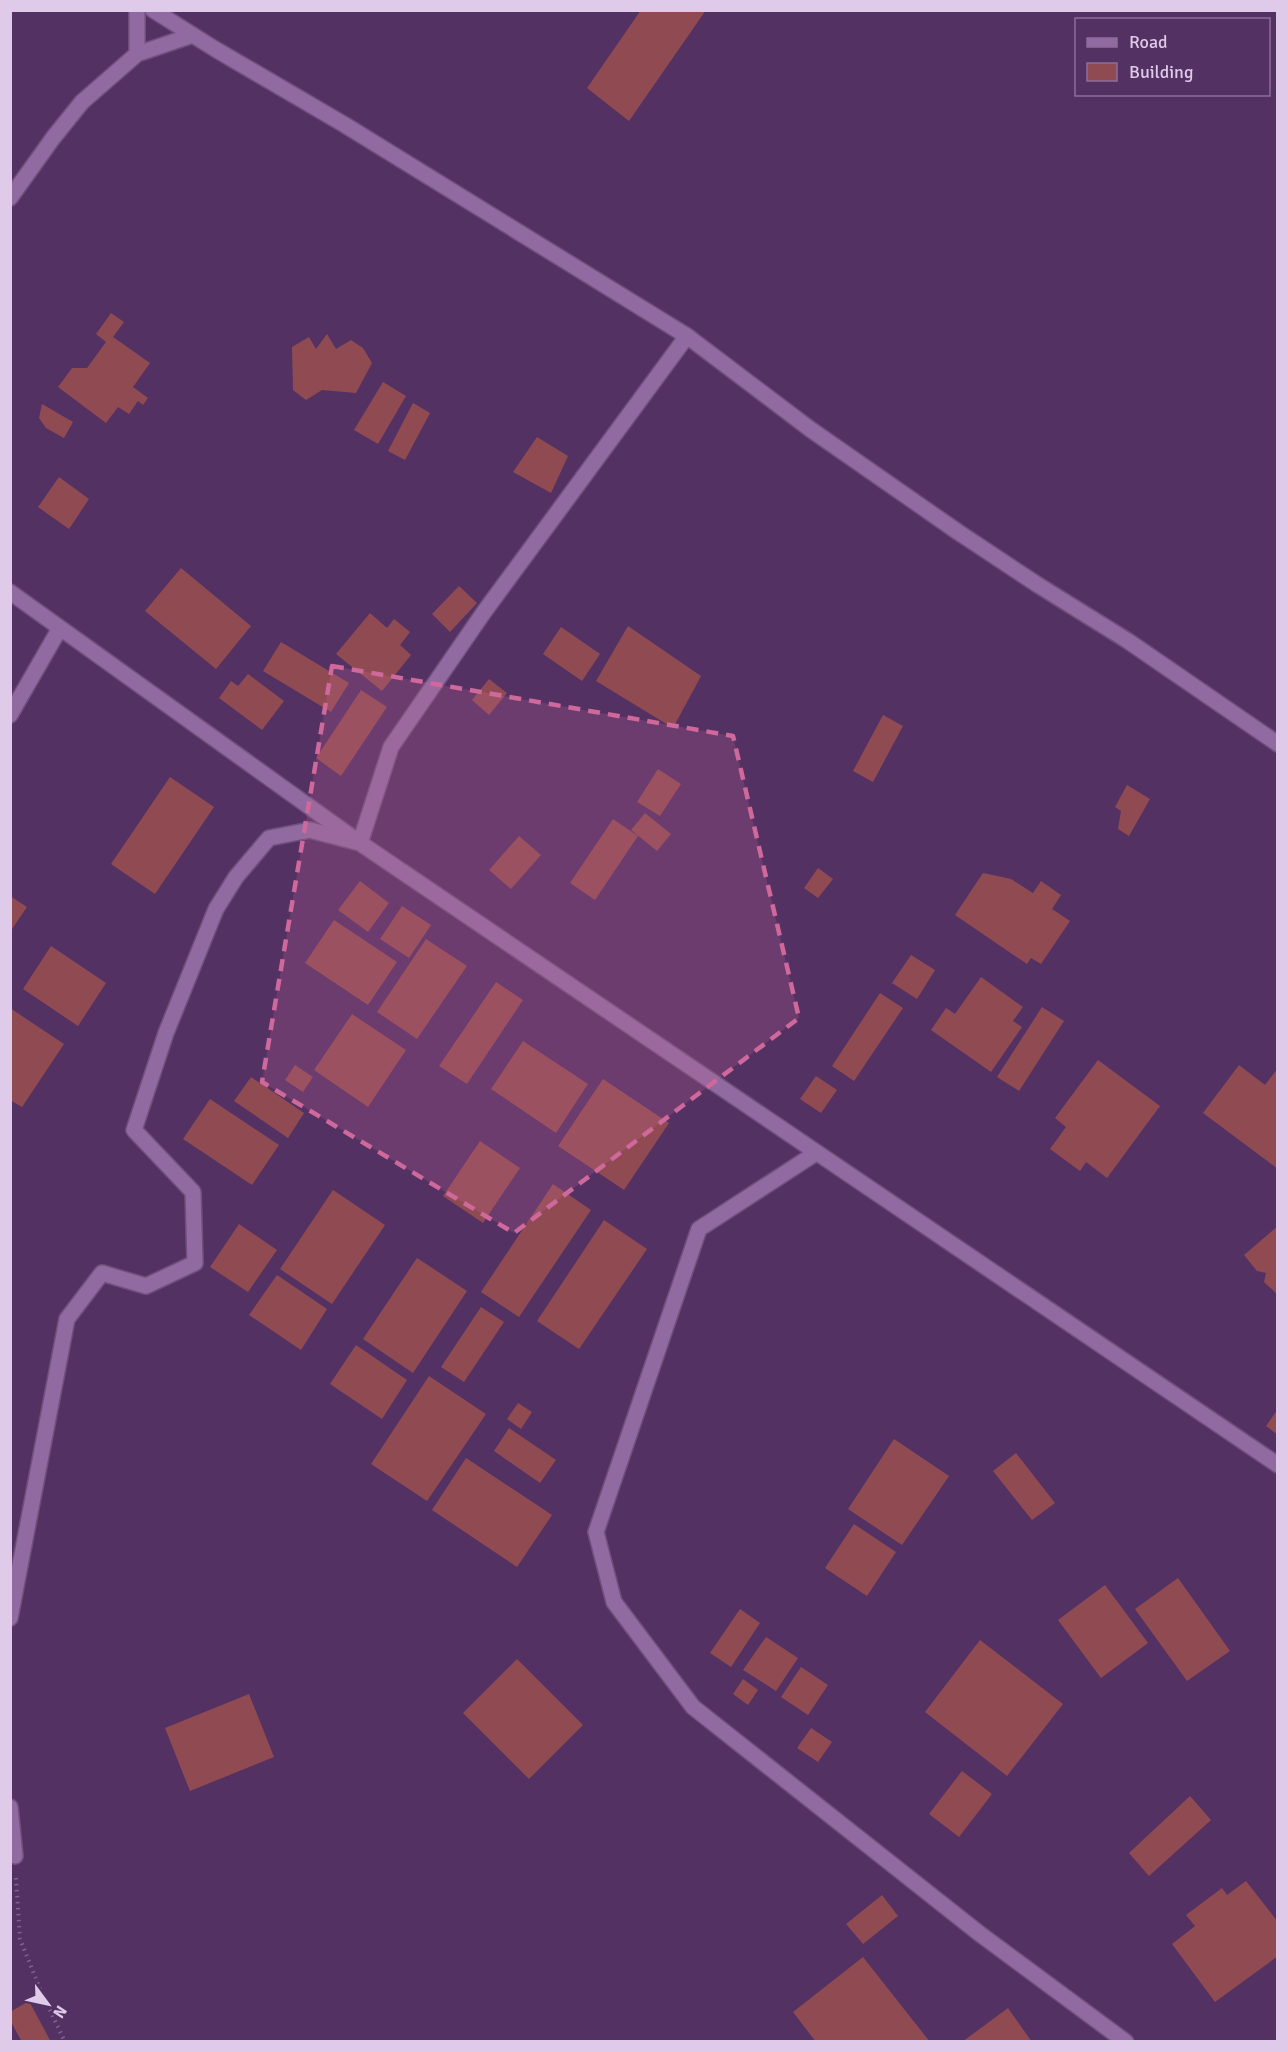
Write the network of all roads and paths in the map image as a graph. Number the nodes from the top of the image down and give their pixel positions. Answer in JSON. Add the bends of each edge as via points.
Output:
{"nodes":[{"id":1,"x":137,"y":10,"type":"edge"},
{"id":2,"x":153,"y":10,"type":"edge"},
{"id":3,"x":193,"y":35,"type":"junction"},
{"id":4,"x":137,"y":54,"type":"junction"},
{"id":5,"x":10,"y":198,"type":"edge"},
{"id":6,"x":687,"y":336,"type":"junction"},
{"id":7,"x":10,"y":592,"type":"edge"},
{"id":8,"x":60,"y":628,"type":"junction"},
{"id":9,"x":10,"y":715,"type":"edge"},
{"id":10,"x":1278,"y":744,"type":"edge"},
{"id":11,"x":360,"y":843,"type":"junction"},
{"id":12,"x":816,"y":1153,"type":"junction"},
{"id":13,"x":1278,"y":1465,"type":"edge"},
{"id":14,"x":10,"y":1618,"type":"edge"},
{"id":15,"x":10,"y":1807,"type":"edge"},
{"id":16,"x":15,"y":1856,"type":"joint"},
{"id":17,"x":65,"y":2042,"type":"edge"},
{"id":18,"x":1126,"y":2042,"type":"edge"}],
"edges":[{"from":1,"to":4,"type":"street"},
{"from":2,"to":3,"type":"street"},
{"from":3,"to":4,"type":"street"},
{"from":3,"to":6,"type":"street","via":[[345,124]]},
{"from":4,"to":5,"type":"street","via":[[82,102]]},
{"from":6,"to":10,"type":"street","via":[[810,429],[948,525],[1128,640]]},
{"from":6,"to":11,"type":"street","via":[[484,612],[391,747]]},
{"from":7,"to":8,"type":"street"},
{"from":8,"to":9,"type":"street"},
{"from":8,"to":11,"type":"street"},
{"from":11,"to":12,"type":"street"},
{"from":11,"to":14,"type":"street","via":[[310,830],[269,838],[236,877],[216,909],[166,1033],[134,1130],[194,1192],[195,1263],[146,1286],[102,1273],[67,1319]]},
{"from":12,"to":13,"type":"street"},
{"from":12,"to":18,"type":"street","via":[[699,1229],[596,1532],[614,1602],[693,1707],[980,1934]]},
{"from":15,"to":16,"type":"street"},
{"from":16,"to":17,"type":"path","via":[[20,1939]]}]}
